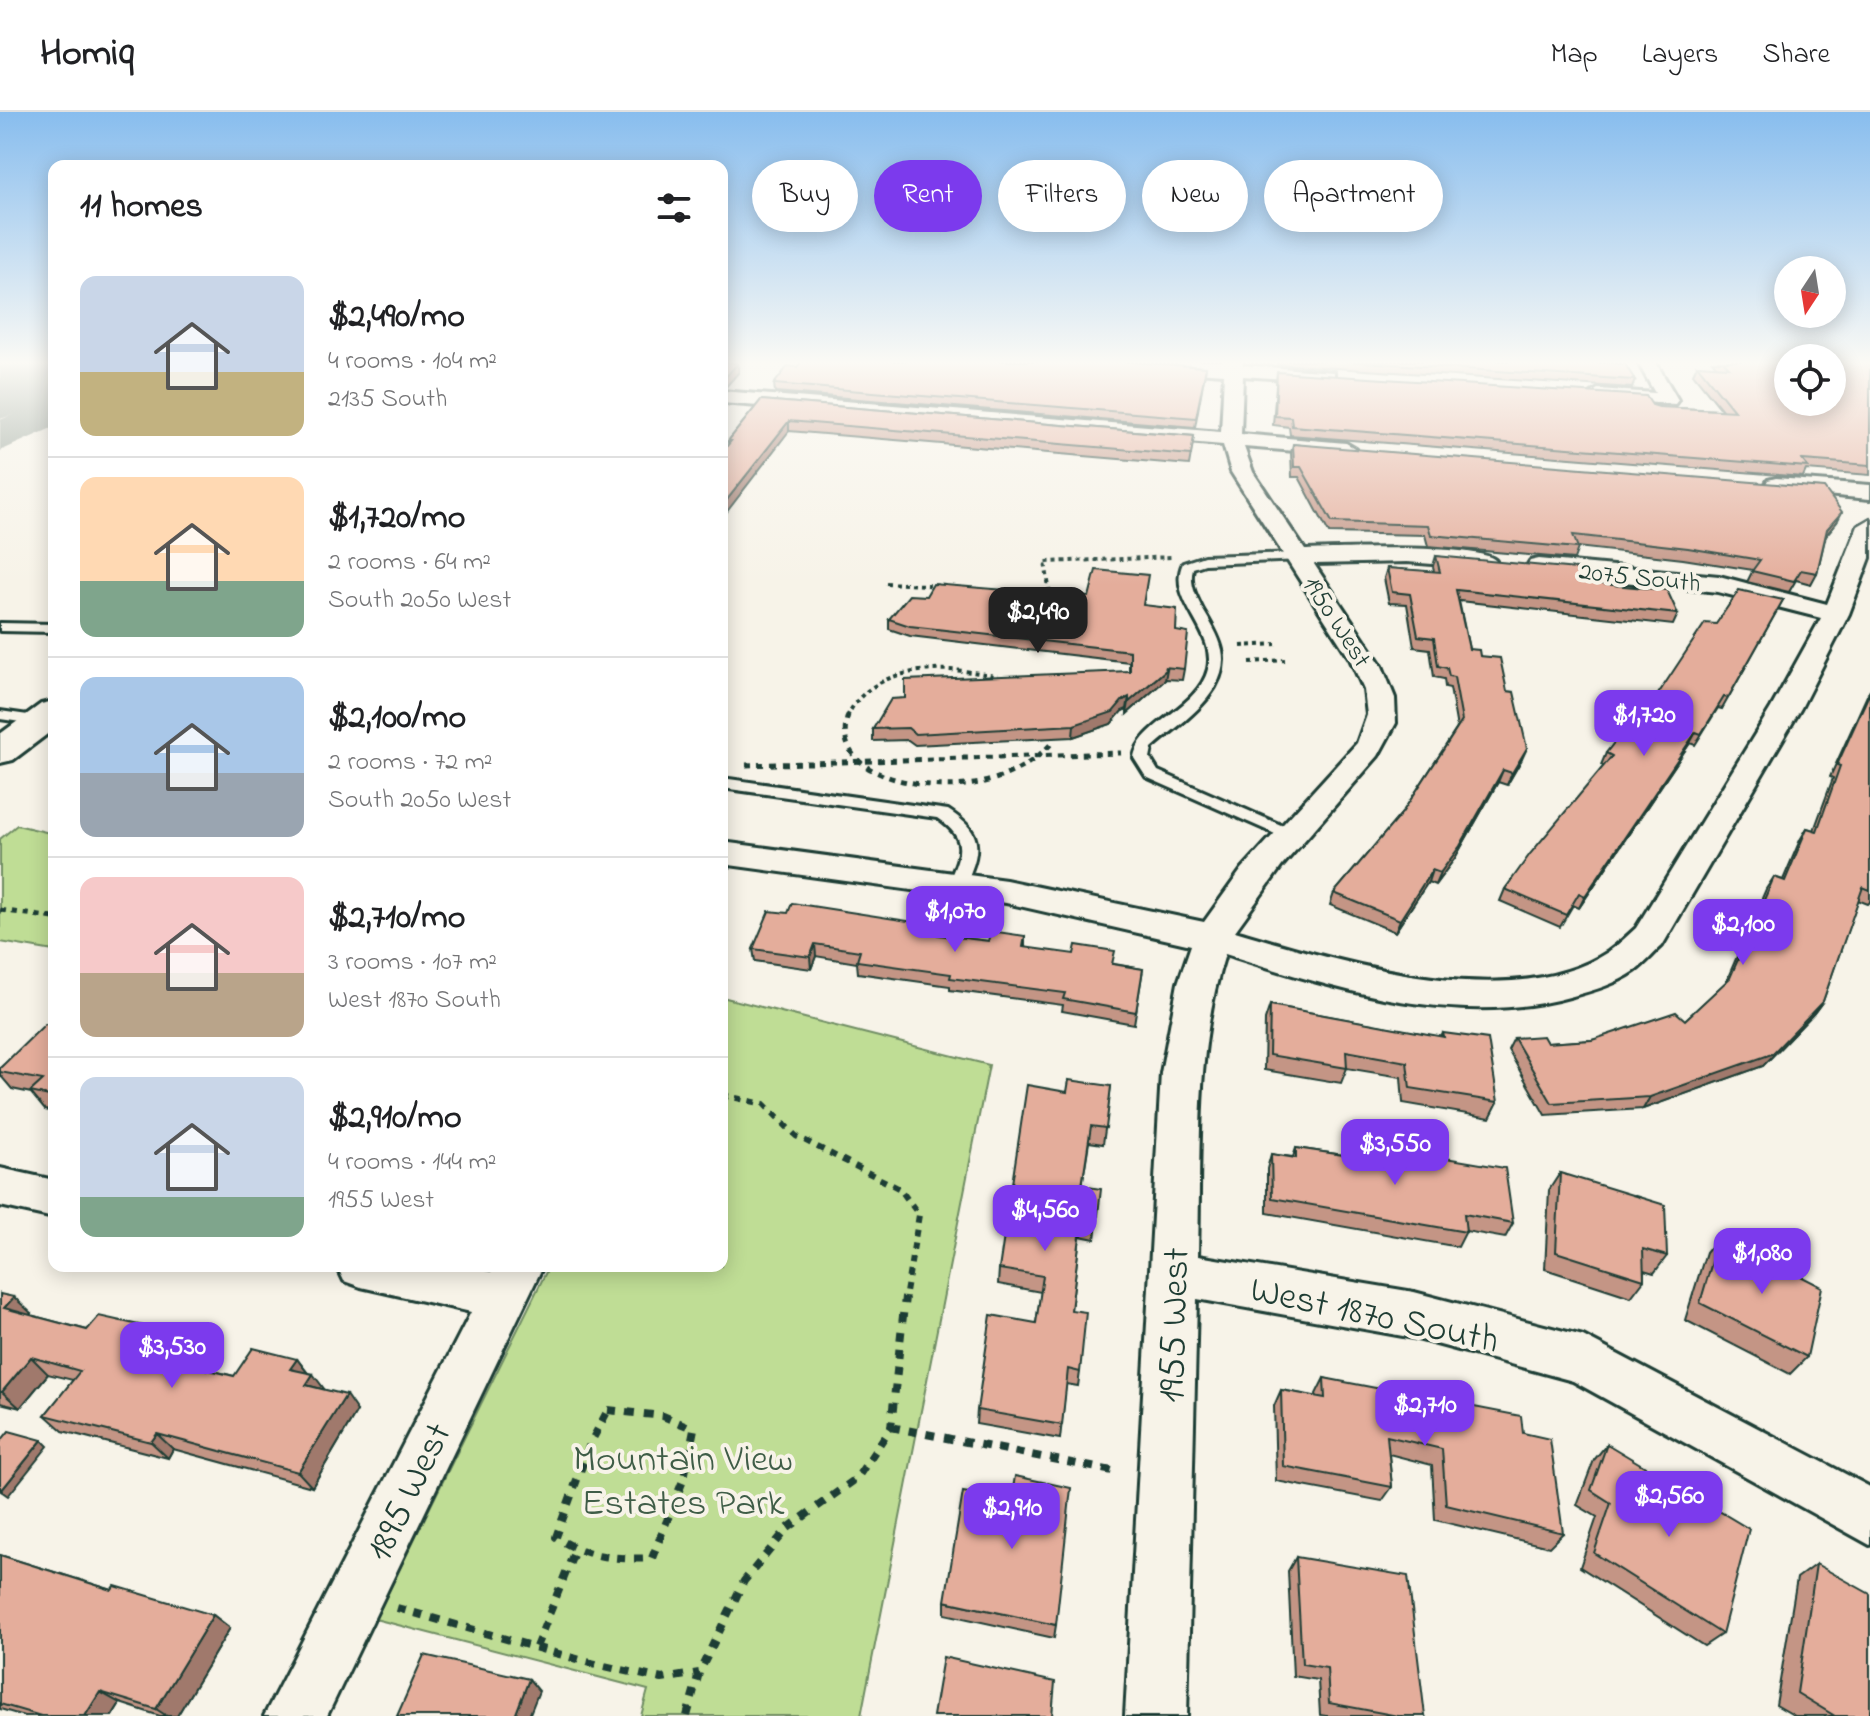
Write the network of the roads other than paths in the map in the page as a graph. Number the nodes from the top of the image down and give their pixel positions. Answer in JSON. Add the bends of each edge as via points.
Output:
{"nodes":[{"id":1,"x":1204,"y":436,"type":"edge"},
{"id":2,"x":1231,"y":438,"type":"junction"},
{"id":3,"x":1362,"y":451,"type":"edge"},
{"id":4,"x":1759,"y":483,"type":"edge"},
{"id":5,"x":1862,"y":492,"type":"edge"},
{"id":6,"x":1870,"y":513,"type":"edge"},
{"id":7,"x":1870,"y":526,"type":"edge"},
{"id":8,"x":1297,"y":557,"type":"junction"},
{"id":9,"x":1836,"y":614,"type":"junction"},
{"id":10,"x":0,"y":627,"type":"edge"},
{"id":11,"x":48,"y":628,"type":"edge"},
{"id":12,"x":0,"y":715,"type":"edge"},
{"id":13,"x":48,"y":719,"type":"edge"},
{"id":14,"x":48,"y":720,"type":"edge"},
{"id":15,"x":0,"y":752,"type":"edge"},
{"id":16,"x":728,"y":784,"type":"edge"},
{"id":17,"x":1291,"y":836,"type":"junction"},
{"id":18,"x":728,"y":861,"type":"edge"},
{"id":19,"x":956,"y":886,"type":"junction"},
{"id":20,"x":1212,"y":938,"type":"junction"},
{"id":21,"x":0,"y":1187,"type":"edge"},
{"id":22,"x":48,"y":1198,"type":"edge"},
{"id":23,"x":417,"y":1272,"type":"edge"},
{"id":24,"x":1174,"y":1273,"type":"junction"},
{"id":25,"x":511,"y":1282,"type":"edge"},
{"id":26,"x":1870,"y":1517,"type":"edge"},
{"id":27,"x":295,"y":1716,"type":"edge"},
{"id":28,"x":1156,"y":1716,"type":"edge"}],
"edges":[{"from":1,"to":2,"type":"street"},
{"from":2,"to":3,"type":"street"},
{"from":2,"to":8,"type":"street","name":"1950 West","via":[[1242,472]]},
{"from":4,"to":5,"type":"street"},
{"from":5,"to":6,"type":"street"},
{"from":7,"to":9,"type":"street"},
{"from":8,"to":9,"type":"street","name":"2075 South","via":[[1421,555],[1698,581]]},
{"from":8,"to":17,"type":"street","name":"1950 West","via":[[1364,659],[1381,705],[1370,746]]},
{"from":8,"to":17,"type":"lane","via":[[1204,560],[1187,566],[1184,580],[1214,643],[1217,666],[1201,694],[1141,755],[1152,774]]},
{"from":9,"to":20,"type":"street","via":[[1649,937],[1614,967],[1587,979],[1534,990],[1445,993],[1353,979]]},
{"from":10,"to":11,"type":"lane"},
{"from":12,"to":13,"type":"lane"},
{"from":14,"to":15,"type":"main road"},
{"from":16,"to":19,"type":"lane","via":[[942,814],[962,825],[970,838]]},
{"from":17,"to":20,"type":"street","name":"1950 West"},
{"from":18,"to":19,"type":"street"},
{"from":19,"to":20,"type":"street","via":[[1043,899]]},
{"from":20,"to":24,"type":"street","name":"1955 West","via":[[1182,1073]]},
{"from":21,"to":22,"type":"street"},
{"from":23,"to":25,"type":"street"},
{"from":24,"to":26,"type":"street","name":"West 1870 South","via":[[1414,1315],[1583,1360]]},
{"from":24,"to":28,"type":"street","name":"1955 West"},
{"from":25,"to":27,"type":"street","name":"1895 West"}]}
